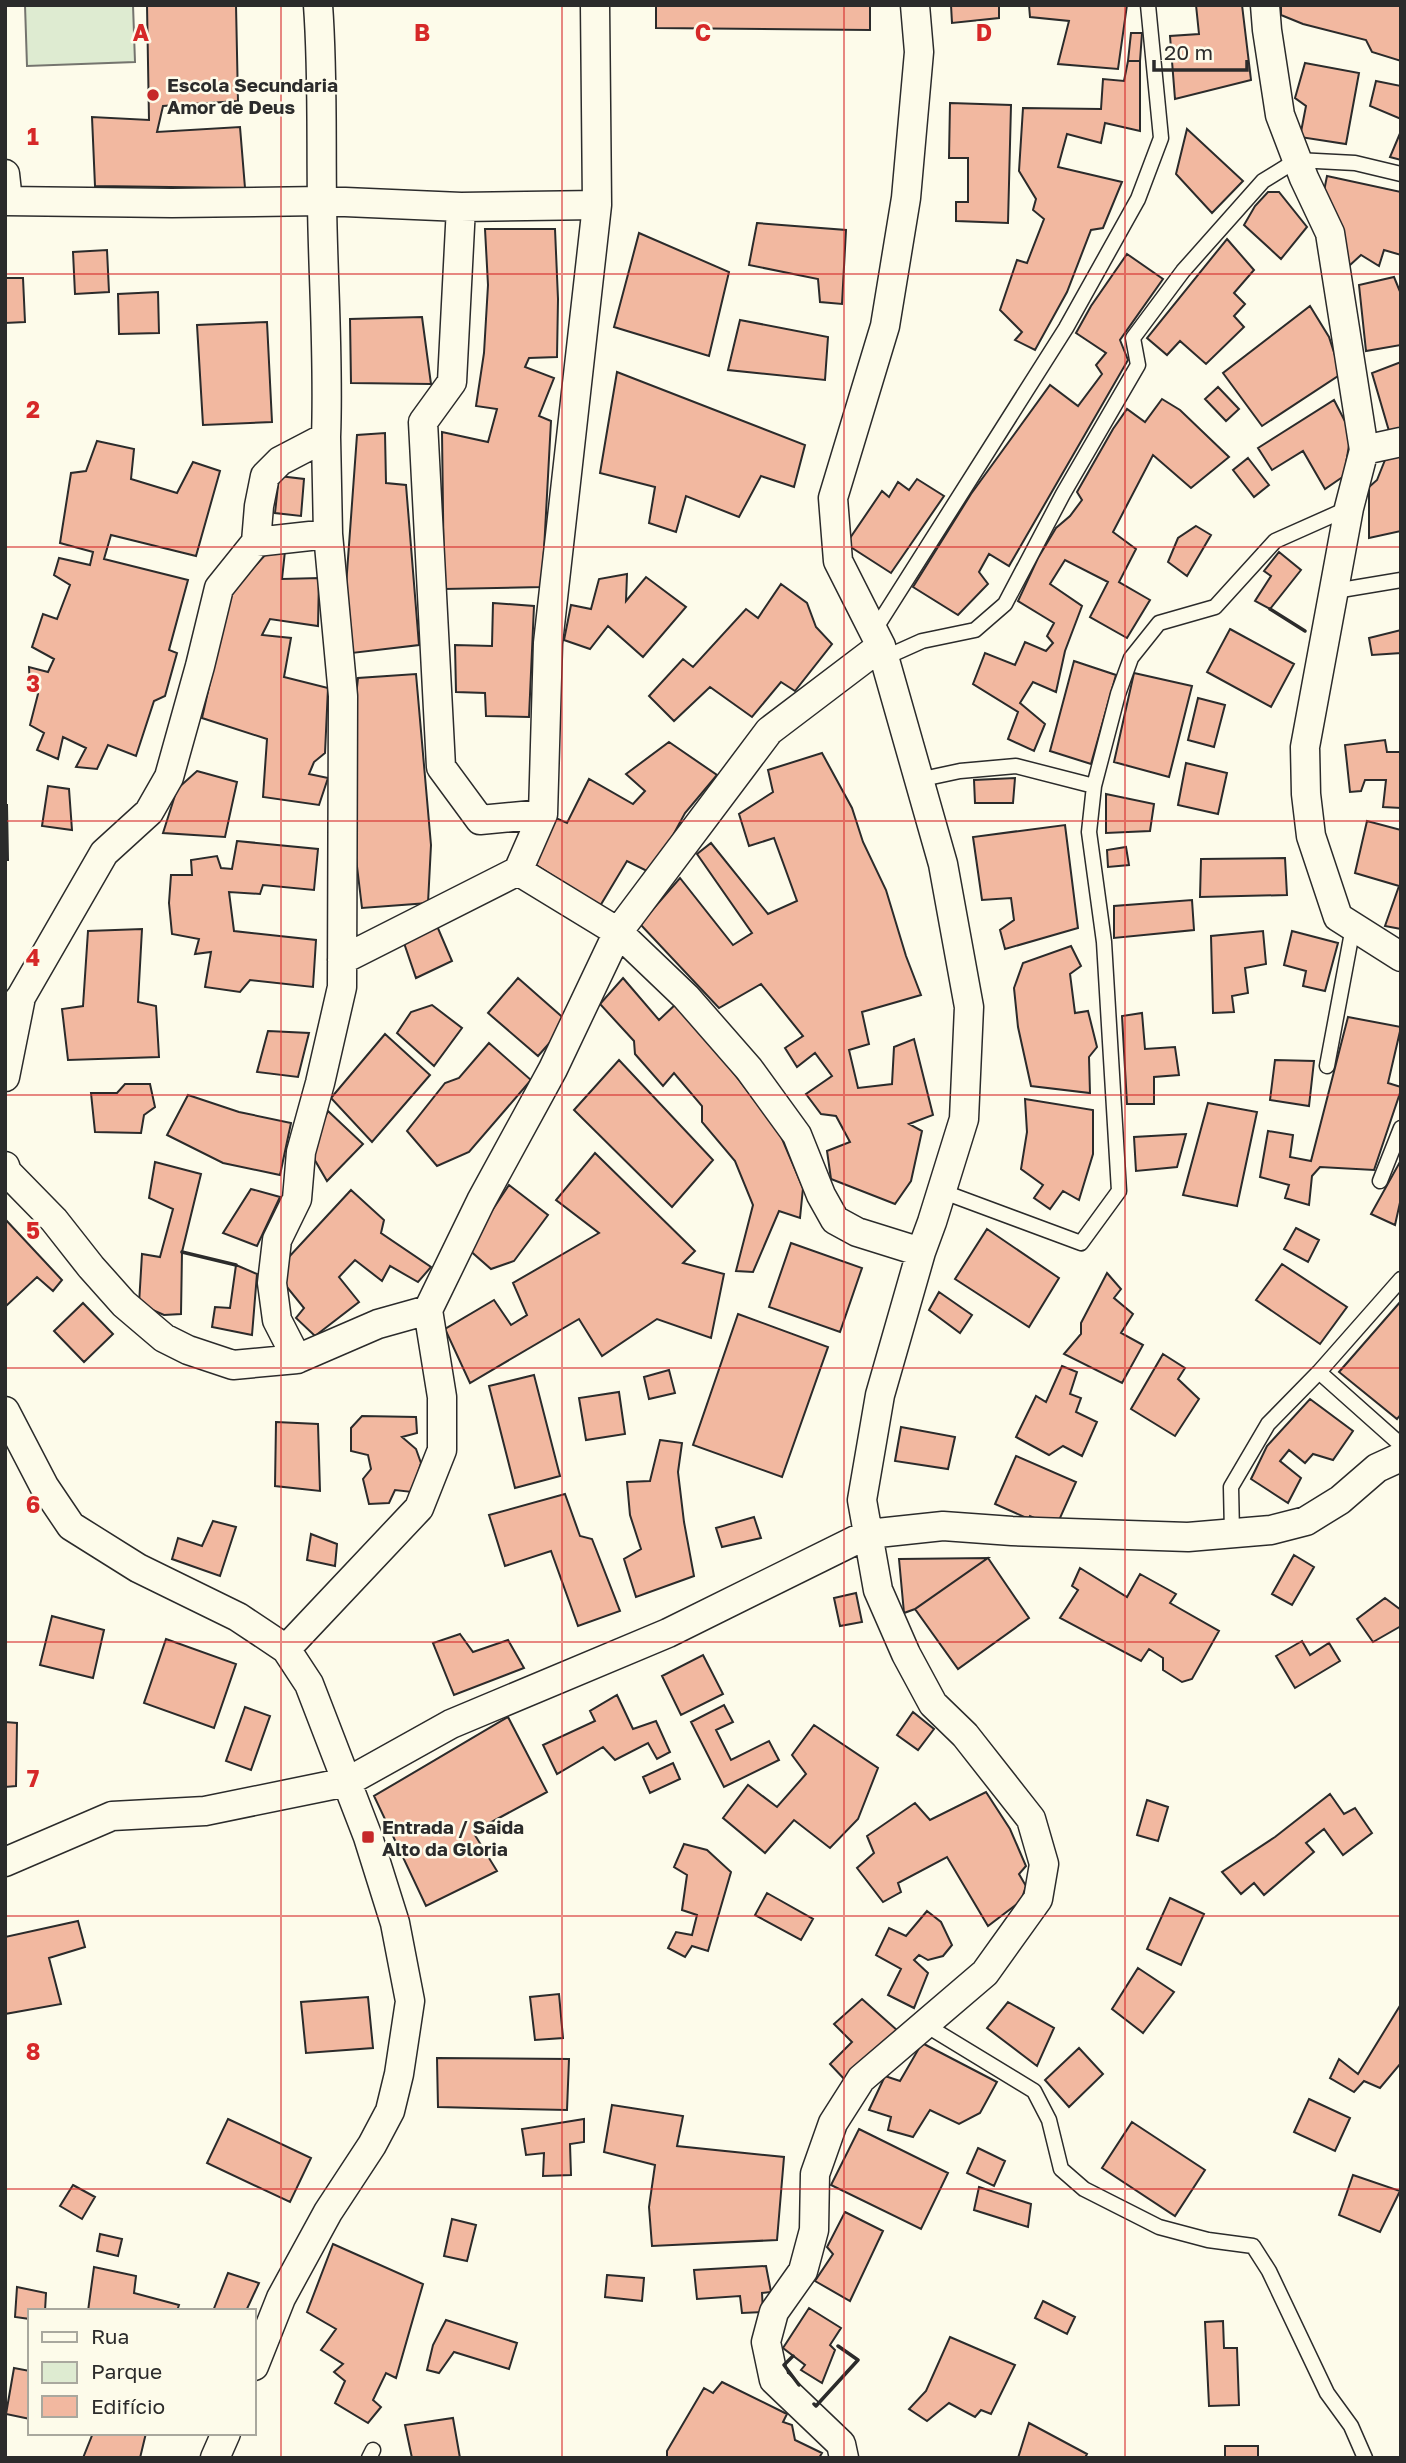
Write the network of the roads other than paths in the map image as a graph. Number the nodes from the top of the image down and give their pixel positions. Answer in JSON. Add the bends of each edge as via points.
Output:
{"nodes":[{"id":1,"x":318,"y":5,"type":"edge"},
{"id":2,"x":595,"y":5,"type":"edge"},
{"id":3,"x":915,"y":5,"type":"edge"},
{"id":4,"x":1148,"y":5,"type":"edge"},
{"id":5,"x":1265,"y":5,"type":"edge"},
{"id":6,"x":1297,"y":160,"type":"junction"},
{"id":7,"x":1401,"y":174,"type":"edge"},
{"id":8,"x":6,"y":192,"type":"edge"},
{"id":9,"x":322,"y":201,"type":"junction"},
{"id":10,"x":597,"y":205,"type":"junction"},
{"id":11,"x":461,"y":207,"type":"junction"},
{"id":12,"x":326,"y":438,"type":"junction"},
{"id":13,"x":1401,"y":442,"type":"edge"},
{"id":14,"x":1364,"y":450,"type":"junction"},
{"id":15,"x":1349,"y":508,"type":"junction"},
{"id":16,"x":328,"y":534,"type":"junction"},
{"id":17,"x":256,"y":542,"type":"junction"},
{"id":18,"x":1401,"y":580,"type":"edge"},
{"id":19,"x":1335,"y":591,"type":"junction"},
{"id":20,"x":879,"y":645,"type":"junction"},
{"id":21,"x":918,"y":780,"type":"junction"},
{"id":22,"x":1094,"y":786,"type":"junction"},
{"id":23,"x":543,"y":814,"type":"junction"},
{"id":24,"x":518,"y":871,"type":"junction"},
{"id":25,"x":1353,"y":927,"type":"junction"},
{"id":26,"x":618,"y":932,"type":"junction"},
{"id":27,"x":1401,"y":957,"type":"edge"},
{"id":28,"x":342,"y":960,"type":"junction"},
{"id":29,"x":11,"y":1006,"type":"edge"},
{"id":30,"x":1327,"y":1066,"type":"dead end"},
{"id":31,"x":5,"y":1077,"type":"edge"},
{"id":32,"x":1401,"y":1128,"type":"edge"},
{"id":33,"x":5,"y":1167,"type":"edge"},
{"id":34,"x":1380,"y":1181,"type":"dead end"},
{"id":35,"x":941,"y":1191,"type":"junction"},
{"id":36,"x":921,"y":1251,"type":"junction"},
{"id":37,"x":1401,"y":1279,"type":"edge"},
{"id":38,"x":428,"y":1310,"type":"junction"},
{"id":39,"x":297,"y":1359,"type":"junction"},
{"id":40,"x":1319,"y":1372,"type":"junction"},
{"id":41,"x":5,"y":1412,"type":"edge"},
{"id":42,"x":1401,"y":1445,"type":"edge"},
{"id":43,"x":1401,"y":1457,"type":"edge"},
{"id":44,"x":1232,"y":1533,"type":"junction"},
{"id":45,"x":868,"y":1534,"type":"junction"},
{"id":46,"x":286,"y":1649,"type":"junction"},
{"id":47,"x":347,"y":1782,"type":"junction"},
{"id":48,"x":5,"y":1862,"type":"edge"},
{"id":49,"x":924,"y":2024,"type":"junction"},
{"id":50,"x":256,"y":2361,"type":"edge"},
{"id":51,"x":225,"y":2435,"type":"edge"},
{"id":52,"x":215,"y":2458,"type":"edge"},
{"id":53,"x":844,"y":2458,"type":"edge"},
{"id":54,"x":1365,"y":2458,"type":"edge"}],
"edges":[{"from":1,"to":9,"type":"street"},
{"from":2,"to":10,"type":"street"},
{"from":3,"to":20,"type":"street","via":[[919,52],[904,211],[885,326],[833,498],[838,561]]},
{"from":4,"to":20,"type":"lane","via":[[1161,138],[1138,199]]},
{"from":5,"to":6,"type":"street","via":[[1280,115]]},
{"from":6,"to":7,"type":"lane","via":[[1355,163]]},
{"from":6,"to":14,"type":"street","via":[[1330,233]]},
{"from":6,"to":20,"type":"lane","via":[[1263,181],[1183,271],[1133,338],[1138,365],[1005,604],[975,630]]},
{"from":8,"to":9,"type":"street","via":[[172,203]]},
{"from":9,"to":11,"type":"street"},
{"from":9,"to":12,"type":"street"},
{"from":10,"to":11,"type":"street"},
{"from":10,"to":23,"type":"street","via":[[548,643]]},
{"from":11,"to":23,"type":"street","via":[[452,382],[424,422],[441,767],[480,820]]},
{"from":12,"to":16,"type":"street"},
{"from":12,"to":17,"type":"street","via":[[280,461],[265,476]]},
{"from":13,"to":14,"type":"street"},
{"from":14,"to":15,"type":"street"},
{"from":15,"to":19,"type":"street"},
{"from":15,"to":22,"type":"lane","via":[[1275,541],[1214,607],[1159,623],[1132,658]]},
{"from":16,"to":17,"type":"street"},
{"from":16,"to":28,"type":"street","via":[[343,696]]},
{"from":17,"to":29,"type":"street","via":[[219,588],[169,777],[149,812],[104,853]]},
{"from":18,"to":19,"type":"lane"},
{"from":19,"to":25,"type":"street","via":[[1305,747],[1306,794],[1311,836],[1338,917]]},
{"from":20,"to":21,"type":"street"},
{"from":20,"to":26,"type":"street","via":[[769,731]]},
{"from":21,"to":22,"type":"lane","via":[[1016,766]]},
{"from":21,"to":35,"type":"street","via":[[943,864],[969,1006],[964,1119]]},
{"from":22,"to":35,"type":"lane","via":[[1089,832],[1104,942],[1119,1191],[1081,1243]]},
{"from":23,"to":24,"type":"street"},
{"from":24,"to":26,"type":"street"},
{"from":24,"to":28,"type":"street"},
{"from":25,"to":27,"type":"street"},
{"from":25,"to":30,"type":"lane"},
{"from":26,"to":36,"type":"street","via":[[686,997],[750,1069],[797,1135],[835,1220],[857,1233]]},
{"from":26,"to":38,"type":"street"},
{"from":28,"to":39,"type":"street","via":[[342,987],[301,1152],[297,1199],[277,1240],[272,1283],[277,1320]]},
{"from":29,"to":31,"type":"street"},
{"from":32,"to":34,"type":"lane"},
{"from":33,"to":39,"type":"street","via":[[124,1304],[164,1338],[233,1365]]},
{"from":35,"to":36,"type":"street"},
{"from":36,"to":45,"type":"street","via":[[880,1395],[862,1500]]},
{"from":37,"to":40,"type":"lane"},
{"from":38,"to":39,"type":"street","via":[[378,1324]]},
{"from":38,"to":46,"type":"street","via":[[442,1397],[442,1450],[419,1508]]},
{"from":40,"to":42,"type":"lane"},
{"from":40,"to":44,"type":"lane","via":[[1268,1424],[1231,1487]]},
{"from":41,"to":46,"type":"street","via":[[71,1526],[138,1567],[238,1617]]},
{"from":43,"to":44,"type":"street","via":[[1377,1468],[1306,1521]]},
{"from":44,"to":45,"type":"street","via":[[1188,1537],[943,1526]]},
{"from":45,"to":47,"type":"street","via":[[668,1633],[452,1724]]},
{"from":45,"to":49,"type":"street","via":[[878,1590],[905,1654],[933,1704],[965,1735],[1031,1819],[1044,1864],[1038,1899],[985,1973]]},
{"from":46,"to":47,"type":"street","via":[[309,1684]]},
{"from":47,"to":48,"type":"street","via":[[205,1811],[112,1816]]},
{"from":47,"to":50,"type":"street","via":[[395,1923],[410,2001],[401,2063],[390,2111],[281,2298]]},
{"from":49,"to":53,"type":"street","via":[[860,2079],[833,2123],[815,2174],[814,2230],[803,2271],[774,2312],[766,2342],[774,2380],[841,2444]]},
{"from":49,"to":54,"type":"lane","via":[[1034,2091],[1049,2120],[1061,2169],[1084,2189],[1159,2227],[1253,2246]]},
{"from":51,"to":52,"type":"street"}]}
